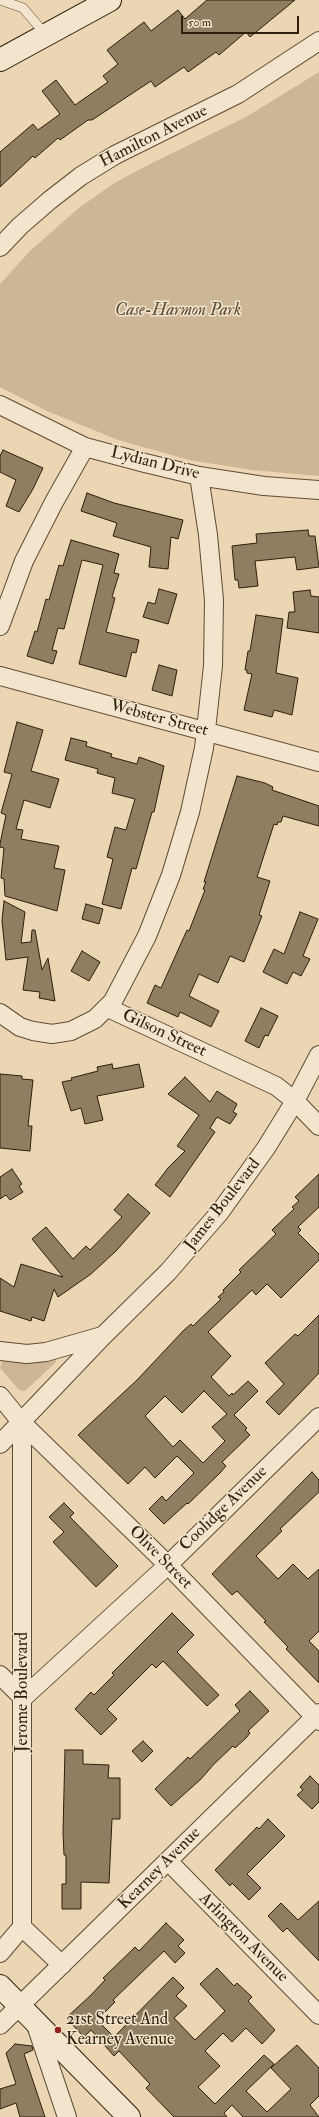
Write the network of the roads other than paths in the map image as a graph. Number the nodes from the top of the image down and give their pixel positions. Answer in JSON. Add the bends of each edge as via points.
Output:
{"nodes":[{"id":1,"x":0,"y":0,"type":"edge"},
{"id":2,"x":110,"y":0,"type":"edge"},
{"id":3,"x":46,"y":35,"type":"junction"},
{"id":4,"x":319,"y":41,"type":"edge"},
{"id":5,"x":0,"y":59,"type":"edge"},
{"id":6,"x":0,"y":247,"type":"edge"},
{"id":7,"x":0,"y":405,"type":"edge"},
{"id":8,"x":85,"y":446,"type":"junction"},
{"id":9,"x":199,"y":476,"type":"junction"},
{"id":10,"x":319,"y":490,"type":"edge"},
{"id":11,"x":0,"y":626,"type":"edge"},
{"id":12,"x":0,"y":676,"type":"edge"},
{"id":13,"x":206,"y":732,"type":"junction"},
{"id":14,"x":319,"y":762,"type":"edge"},
{"id":15,"x":108,"y":1008,"type":"junction"},
{"id":16,"x":0,"y":1013,"type":"edge"},
{"id":17,"x":319,"y":1055,"type":"edge"},
{"id":18,"x":295,"y":1101,"type":"junction"},
{"id":19,"x":319,"y":1126,"type":"edge"},
{"id":20,"x":103,"y":1336,"type":"junction"},
{"id":21,"x":0,"y":1351,"type":"edge"},
{"id":22,"x":0,"y":1396,"type":"edge"},
{"id":23,"x":319,"y":1417,"type":"edge"},
{"id":24,"x":22,"y":1423,"type":"junction"},
{"id":25,"x":0,"y":1444,"type":"edge"},
{"id":26,"x":168,"y":1565,"type":"junction"},
{"id":27,"x":0,"y":1675,"type":"edge"},
{"id":28,"x":23,"y":1698,"type":"junction"},
{"id":29,"x":318,"y":1717,"type":"edge"},
{"id":30,"x":168,"y":1861,"type":"junction"},
{"id":31,"x":22,"y":1927,"type":"junction"},
{"id":32,"x":0,"y":1953,"type":"edge"},
{"id":33,"x":62,"y":1965,"type":"junction"},
{"id":34,"x":0,"y":1986,"type":"edge"},
{"id":35,"x":20,"y":2006,"type":"junction"},
{"id":36,"x":319,"y":2015,"type":"edge"},
{"id":37,"x":35,"y":2021,"type":"junction"},
{"id":38,"x":0,"y":2025,"type":"edge"},
{"id":39,"x":67,"y":2117,"type":"edge"},
{"id":40,"x":129,"y":2117,"type":"edge"}],
"edges":[{"from":1,"to":3,"type":"lane","via":[[23,8]]},
{"from":2,"to":3,"type":"street"},
{"from":3,"to":5,"type":"street"},
{"from":4,"to":6,"type":"street","name":"Hamilton Avenue","via":[[238,94],[115,155],[81,176],[50,200]]},
{"from":7,"to":8,"type":"street","name":"Lydian Drive"},
{"from":8,"to":9,"type":"street","name":"Lydian Drive"},
{"from":8,"to":11,"type":"street","via":[[24,561]]},
{"from":9,"to":10,"type":"street","name":"Lydian Drive","via":[[264,486]]},
{"from":9,"to":13,"type":"street","via":[[214,600],[213,666]]},
{"from":12,"to":13,"type":"street","name":"Webster Street"},
{"from":13,"to":14,"type":"street","name":"Webster Street"},
{"from":13,"to":15,"type":"street","via":[[190,812],[171,875],[147,936]]},
{"from":15,"to":16,"type":"street","name":"Gilson Street","via":[[84,1026],[52,1034],[20,1027]]},
{"from":15,"to":18,"type":"street","name":"Gilson Street","via":[[276,1086]]},
{"from":17,"to":18,"type":"street","name":"James Boulevard"},
{"from":18,"to":19,"type":"street","name":"Gilson Street"},
{"from":18,"to":20,"type":"street","name":"James Boulevard","via":[[266,1148],[220,1212],[168,1272]]},
{"from":20,"to":21,"type":"street","name":"James Boulevard","via":[[46,1352],[27,1354]]},
{"from":20,"to":24,"type":"street","name":"James Boulevard"},
{"from":22,"to":24,"type":"street","name":"Olive Street"},
{"from":23,"to":26,"type":"street","name":"Coolidge Avenue"},
{"from":24,"to":25,"type":"street","name":"James Boulevard"},
{"from":24,"to":26,"type":"street","name":"Olive Street"},
{"from":24,"to":28,"type":"street","name":"Jerome Boulevard"},
{"from":26,"to":28,"type":"street","name":"Coolidge Avenue"},
{"from":26,"to":29,"type":"street","name":"Olive Street"},
{"from":27,"to":28,"type":"street"},
{"from":28,"to":31,"type":"street","name":"Jerome Boulevard"},
{"from":29,"to":30,"type":"street","name":"Kearney Avenue"},
{"from":30,"to":33,"type":"street","name":"Kearney Avenue"},
{"from":30,"to":36,"type":"street","name":"Arlington Avenue"},
{"from":31,"to":32,"type":"street"},
{"from":31,"to":33,"type":"street"},
{"from":33,"to":35,"type":"street","name":"Kearney Avenue"},
{"from":34,"to":35,"type":"street"},
{"from":35,"to":37,"type":"street"},
{"from":35,"to":38,"type":"street","name":"Kearney Avenue"},
{"from":37,"to":39,"type":"street"},
{"from":37,"to":40,"type":"street"}]}
